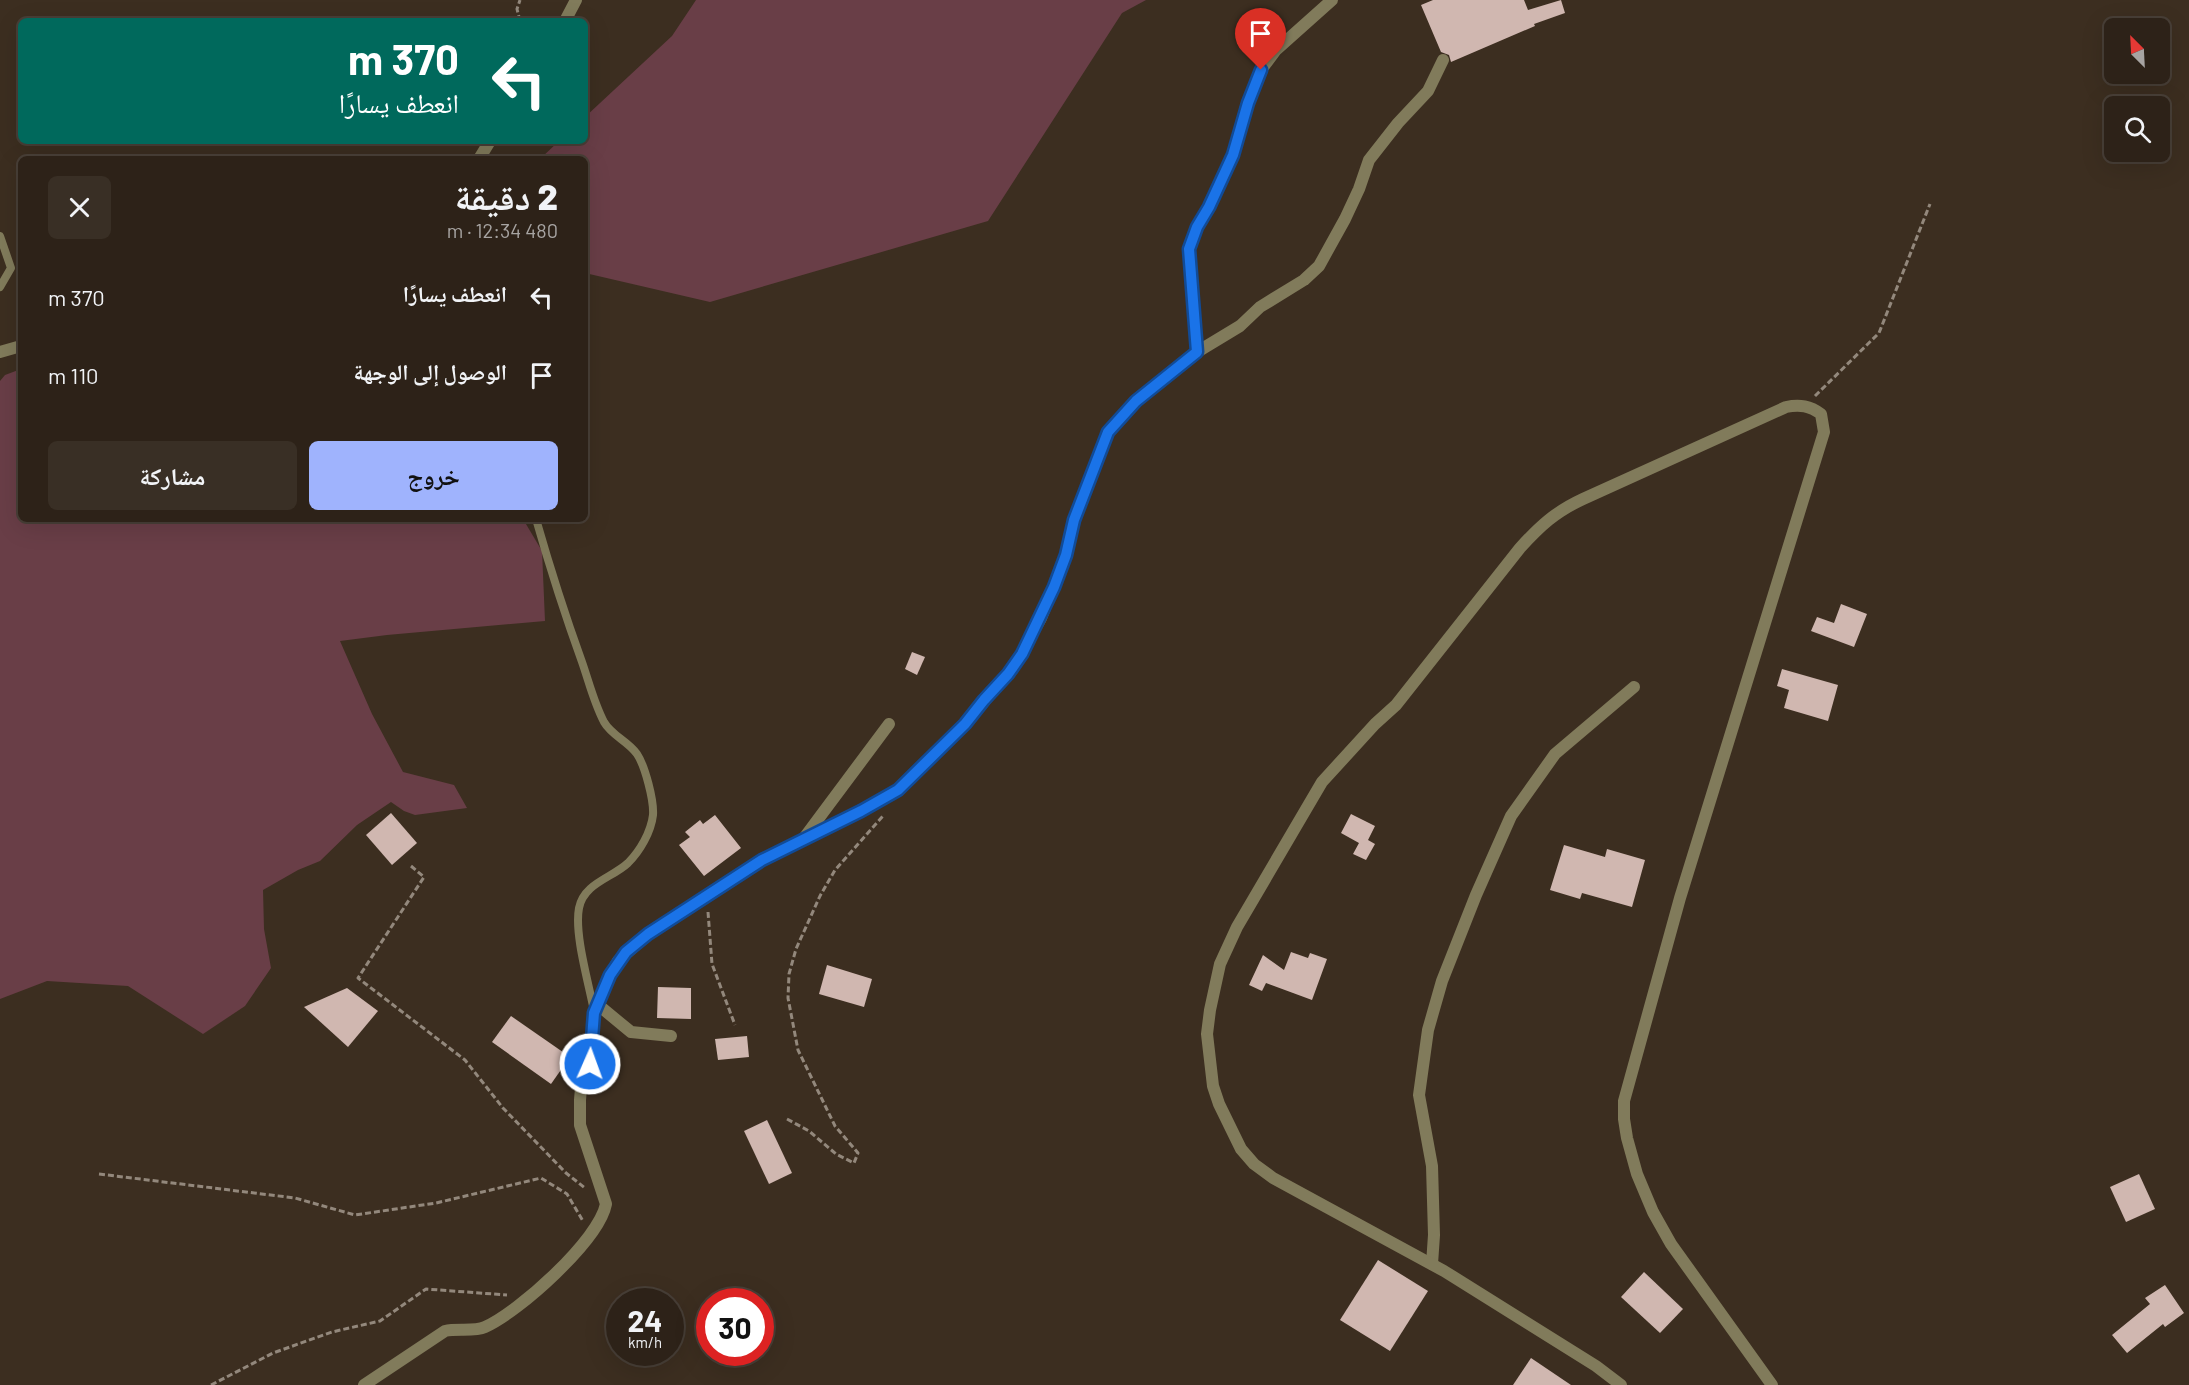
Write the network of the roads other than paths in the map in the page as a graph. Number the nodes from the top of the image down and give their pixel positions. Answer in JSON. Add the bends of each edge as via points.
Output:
{"nodes":[{"id":1,"x":576,"y":0,"type":"edge"},
{"id":2,"x":1332,"y":0,"type":"edge"},
{"id":3,"x":567,"y":18,"type":"edge"},
{"id":4,"x":1443,"y":60,"type":"dead end"},
{"id":5,"x":0,"y":236,"type":"edge"},
{"id":6,"x":0,"y":287,"type":"edge"},
{"id":7,"x":18,"y":347,"type":"edge"},
{"id":8,"x":0,"y":352,"type":"edge"},
{"id":9,"x":1197,"y":352,"type":"junction"},
{"id":10,"x":537,"y":522,"type":"edge"},
{"id":11,"x":1634,"y":687,"type":"dead end"},
{"id":12,"x":889,"y":724,"type":"dead end"},
{"id":13,"x":804,"y":839,"type":"junction"},
{"id":14,"x":595,"y":1008,"type":"junction"},
{"id":15,"x":670,"y":1036,"type":"dead end"},
{"id":16,"x":1432,"y":1264,"type":"junction"},
{"id":17,"x":364,"y":1385,"type":"edge"},
{"id":18,"x":1621,"y":1385,"type":"edge"},
{"id":19,"x":1772,"y":1385,"type":"edge"}],
"edges":[{"from":1,"to":3,"type":"street"},
{"from":2,"to":9,"type":"street","via":[[1276,50],[1261,70],[1233,155],[1197,227],[1189,249]]},
{"from":4,"to":9,"type":"street","via":[[1428,91],[1370,159],[1350,209],[1318,266],[1305,280]]},
{"from":5,"to":6,"type":"lane","via":[[12,268]]},
{"from":7,"to":8,"type":"street"},
{"from":9,"to":13,"type":"street","via":[[1136,401],[1108,432],[1074,520],[1054,587],[1022,654],[1008,674],[965,724],[898,790]]},
{"from":10,"to":14,"type":"lane","via":[[592,695],[613,735],[636,753],[652,803],[653,816],[643,843],[627,863],[589,889],[579,908],[578,925]]},
{"from":11,"to":16,"type":"street","via":[[1555,754],[1511,816],[1442,981],[1428,1030],[1419,1095],[1432,1166]]},
{"from":12,"to":13,"type":"street"},
{"from":13,"to":14,"type":"street","via":[[762,860],[648,934],[626,952]]},
{"from":14,"to":15,"type":"street","via":[[631,1032]]},
{"from":14,"to":17,"type":"street","via":[[590,1064],[579,1100],[580,1125],[606,1204],[591,1234],[530,1297],[496,1321],[482,1328],[455,1328],[434,1336]]},
{"from":16,"to":18,"type":"street"},
{"from":16,"to":19,"type":"street","via":[[1273,1178],[1241,1149],[1213,1086],[1207,1034],[1221,964],[1237,927],[1322,782],[1396,705],[1542,524],[1590,495],[1786,407],[1805,405],[1821,414],[1824,432],[1680,898],[1628,1082],[1624,1110],[1637,1174],[1658,1220]]}]}
